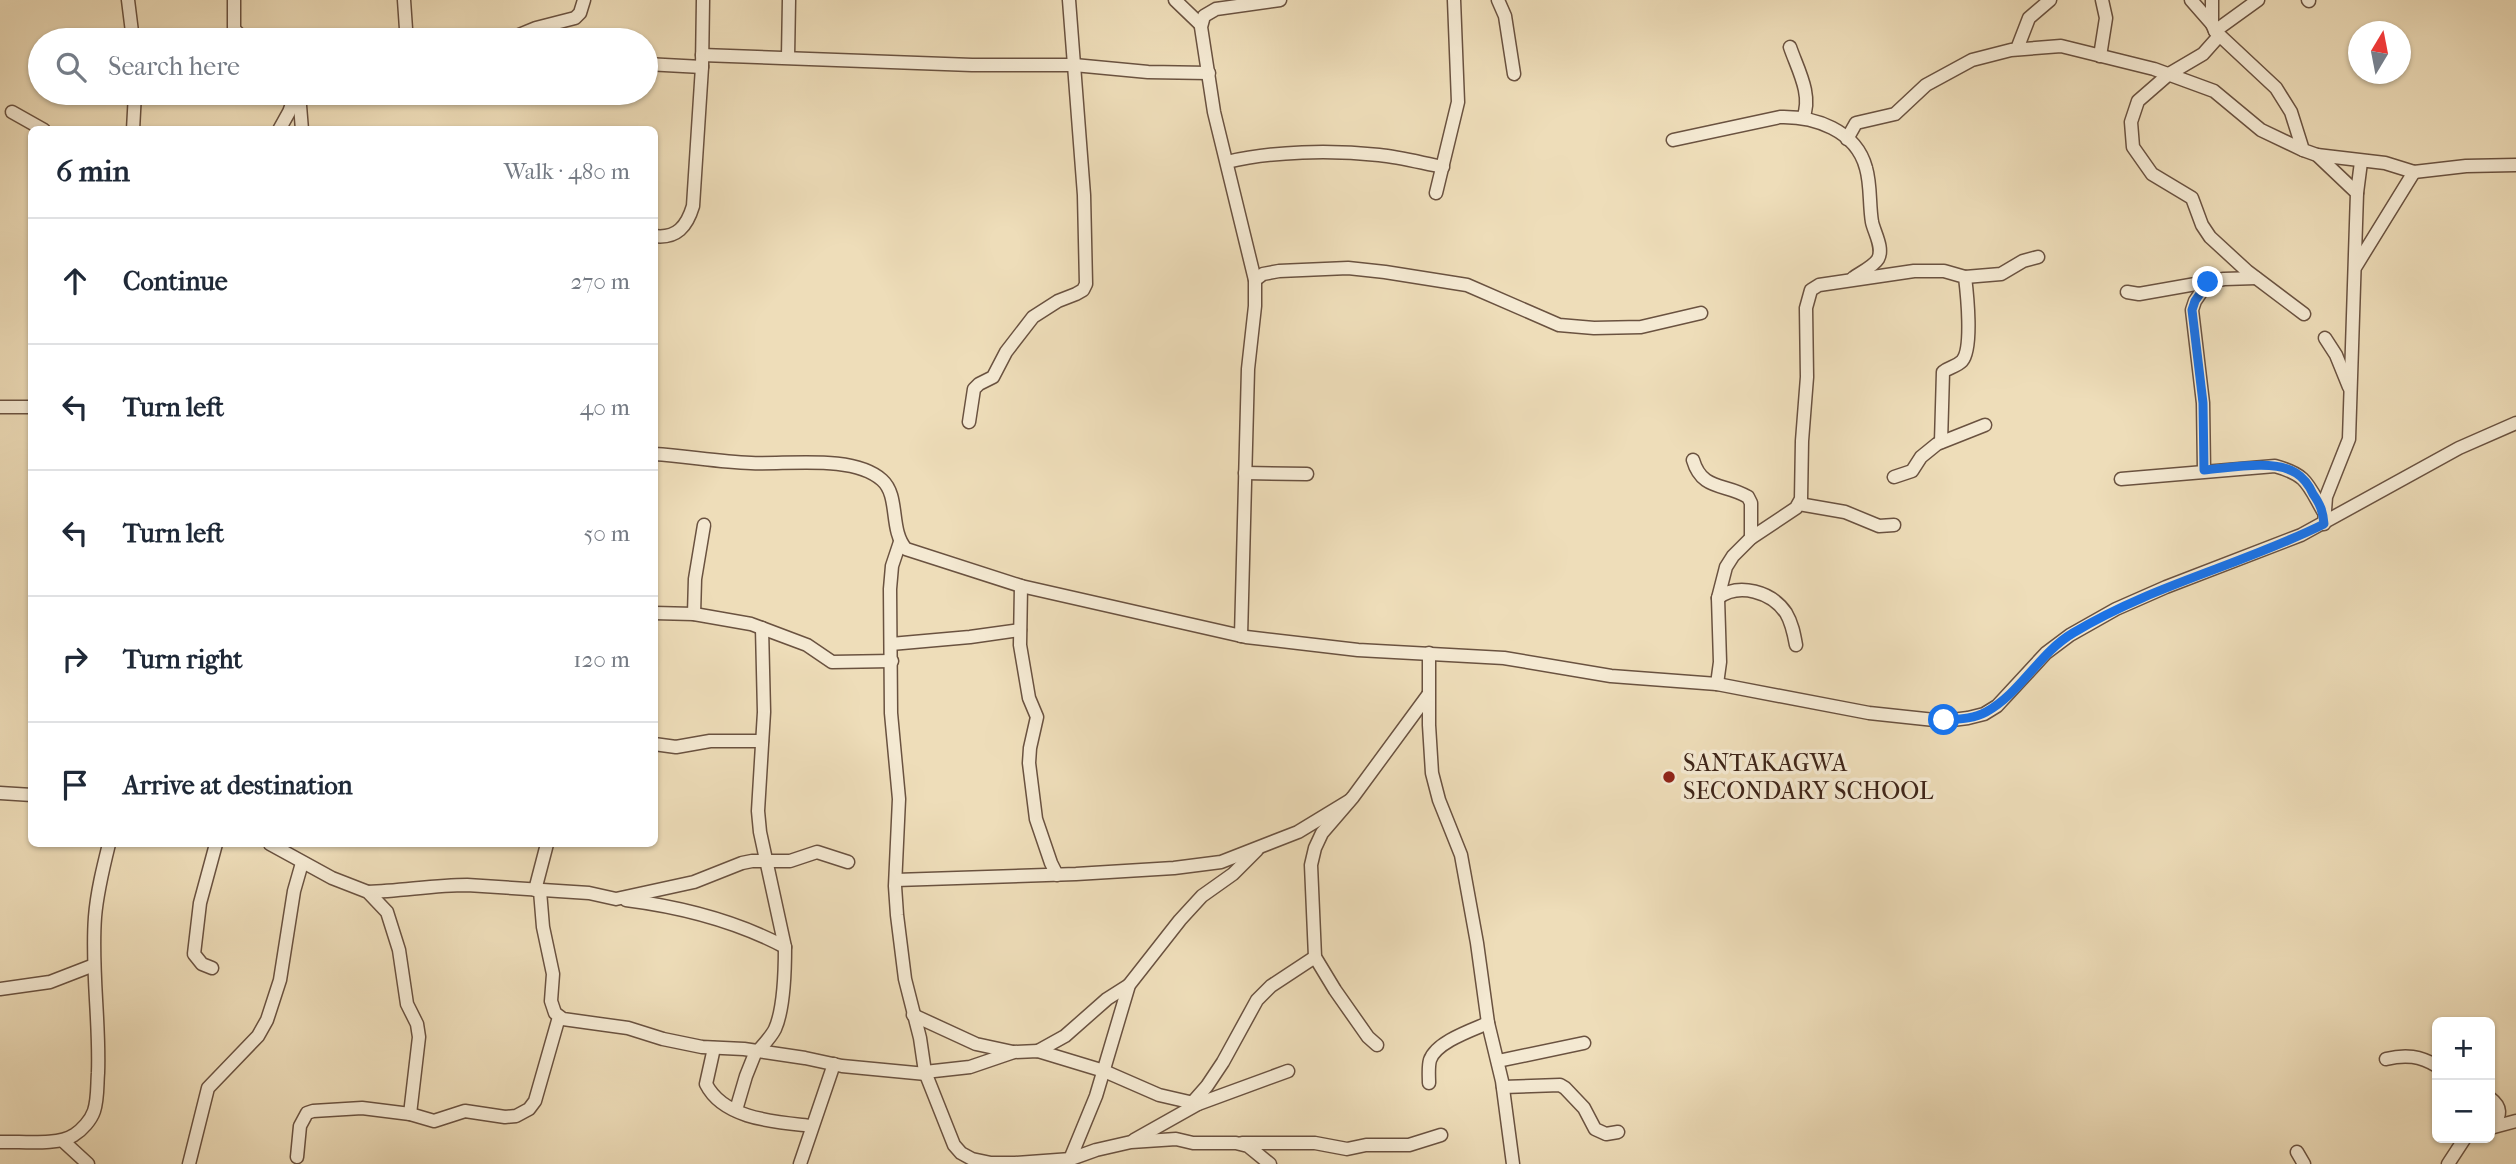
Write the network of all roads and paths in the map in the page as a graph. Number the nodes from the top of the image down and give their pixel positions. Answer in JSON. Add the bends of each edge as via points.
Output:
{"nodes":[{"id":1,"x":128,"y":0,"type":"edge"},
{"id":2,"x":234,"y":0,"type":"edge"},
{"id":3,"x":404,"y":0,"type":"edge"},
{"id":4,"x":584,"y":0,"type":"edge"},
{"id":5,"x":703,"y":0,"type":"edge"},
{"id":6,"x":789,"y":0,"type":"edge"},
{"id":7,"x":1069,"y":0,"type":"edge"},
{"id":8,"x":1175,"y":0,"type":"edge"},
{"id":9,"x":1280,"y":0,"type":"edge"},
{"id":10,"x":1454,"y":0,"type":"edge"},
{"id":11,"x":1498,"y":0,"type":"edge"},
{"id":12,"x":2050,"y":0,"type":"edge"},
{"id":13,"x":2102,"y":0,"type":"edge"},
{"id":14,"x":2191,"y":0,"type":"edge"},
{"id":15,"x":2212,"y":0,"type":"edge"},
{"id":16,"x":2258,"y":0,"type":"edge"},
{"id":17,"x":1231,"y":3,"type":"edge"},
{"id":18,"x":1201,"y":25,"type":"junction"},
{"id":19,"x":132,"y":28,"type":"edge"},
{"id":20,"x":234,"y":28,"type":"edge"},
{"id":21,"x":406,"y":28,"type":"edge"},
{"id":22,"x":540,"y":28,"type":"edge"},
{"id":23,"x":2215,"y":30,"type":"junction"},
{"id":24,"x":1790,"y":47,"type":"dead end"},
{"id":25,"x":2017,"y":49,"type":"junction"},
{"id":26,"x":2100,"y":56,"type":"junction"},
{"id":27,"x":788,"y":57,"type":"junction"},
{"id":28,"x":702,"y":61,"type":"junction"},
{"id":29,"x":658,"y":63,"type":"edge"},
{"id":30,"x":1074,"y":65,"type":"junction"},
{"id":31,"x":1209,"y":73,"type":"junction"},
{"id":32,"x":1514,"y":74,"type":"dead end"},
{"id":33,"x":2169,"y":74,"type":"junction"},
{"id":34,"x":134,"y":105,"type":"edge"},
{"id":35,"x":292,"y":105,"type":"edge"},
{"id":36,"x":299,"y":105,"type":"edge"},
{"id":37,"x":12,"y":111,"type":"dead end"},
{"id":38,"x":1803,"y":118,"type":"junction"},
{"id":39,"x":37,"y":126,"type":"edge"},
{"id":40,"x":133,"y":126,"type":"edge"},
{"id":41,"x":281,"y":126,"type":"edge"},
{"id":42,"x":302,"y":126,"type":"edge"},
{"id":43,"x":1847,"y":139,"type":"junction"},
{"id":44,"x":1672,"y":140,"type":"dead end"},
{"id":45,"x":2303,"y":150,"type":"junction"},
{"id":46,"x":2317,"y":155,"type":"junction"},
{"id":47,"x":1227,"y":162,"type":"junction"},
{"id":48,"x":2361,"y":162,"type":"junction"},
{"id":49,"x":2516,"y":165,"type":"edge"},
{"id":50,"x":1443,"y":167,"type":"junction"},
{"id":51,"x":2414,"y":172,"type":"junction"},
{"id":52,"x":1436,"y":193,"type":"dead end"},
{"id":53,"x":2357,"y":193,"type":"junction"},
{"id":54,"x":658,"y":237,"type":"edge"},
{"id":55,"x":2038,"y":257,"type":"dead end"},
{"id":56,"x":2356,"y":266,"type":"junction"},
{"id":57,"x":1965,"y":276,"type":"junction"},
{"id":58,"x":2256,"y":278,"type":"junction"},
{"id":59,"x":1255,"y":280,"type":"junction"},
{"id":60,"x":1851,"y":280,"type":"junction"},
{"id":61,"x":2208,"y":282,"type":"junction"},
{"id":62,"x":2127,"y":292,"type":"dead end"},
{"id":63,"x":1701,"y":313,"type":"dead end"},
{"id":64,"x":2304,"y":314,"type":"dead end"},
{"id":65,"x":2325,"y":338,"type":"dead end"},
{"id":66,"x":2350,"y":390,"type":"junction"},
{"id":67,"x":0,"y":407,"type":"edge"},
{"id":68,"x":28,"y":407,"type":"edge"},
{"id":69,"x":968,"y":422,"type":"dead end"},
{"id":70,"x":2516,"y":423,"type":"edge"},
{"id":71,"x":1985,"y":425,"type":"dead end"},
{"id":72,"x":1941,"y":442,"type":"junction"},
{"id":73,"x":658,"y":454,"type":"edge"},
{"id":74,"x":1693,"y":460,"type":"dead end"},
{"id":75,"x":2204,"y":470,"type":"junction"},
{"id":76,"x":1245,"y":473,"type":"junction"},
{"id":77,"x":1307,"y":474,"type":"dead end"},
{"id":78,"x":1894,"y":477,"type":"dead end"},
{"id":79,"x":2121,"y":479,"type":"dead end"},
{"id":80,"x":1799,"y":504,"type":"junction"},
{"id":81,"x":2324,"y":517,"type":"junction"},
{"id":82,"x":704,"y":525,"type":"dead end"},
{"id":83,"x":1894,"y":525,"type":"dead end"},
{"id":84,"x":1751,"y":538,"type":"junction"},
{"id":85,"x":900,"y":542,"type":"junction"},
{"id":86,"x":1021,"y":586,"type":"junction"},
{"id":87,"x":1718,"y":598,"type":"junction"},
{"id":88,"x":658,"y":613,"type":"edge"},
{"id":89,"x":694,"y":614,"type":"junction"},
{"id":90,"x":762,"y":628,"type":"junction"},
{"id":91,"x":1020,"y":629,"type":"junction"},
{"id":92,"x":1241,"y":636,"type":"junction"},
{"id":93,"x":891,"y":644,"type":"junction"},
{"id":94,"x":1796,"y":645,"type":"dead end"},
{"id":95,"x":1429,"y":653,"type":"junction"},
{"id":96,"x":892,"y":661,"type":"junction"},
{"id":97,"x":1717,"y":684,"type":"junction"},
{"id":98,"x":1428,"y":695,"type":"junction"},
{"id":99,"x":762,"y":741,"type":"junction"},
{"id":100,"x":658,"y":745,"type":"edge"},
{"id":101,"x":0,"y":793,"type":"edge"},
{"id":102,"x":28,"y":795,"type":"edge"},
{"id":103,"x":1349,"y":801,"type":"junction"},
{"id":104,"x":108,"y":847,"type":"edge"},
{"id":105,"x":215,"y":847,"type":"edge"},
{"id":106,"x":275,"y":847,"type":"edge"},
{"id":107,"x":546,"y":847,"type":"edge"},
{"id":108,"x":1259,"y":848,"type":"junction"},
{"id":109,"x":766,"y":861,"type":"junction"},
{"id":110,"x":848,"y":862,"type":"dead end"},
{"id":111,"x":302,"y":863,"type":"junction"},
{"id":112,"x":1057,"y":875,"type":"junction"},
{"id":113,"x":896,"y":880,"type":"junction"},
{"id":114,"x":537,"y":891,"type":"junction"},
{"id":115,"x":368,"y":892,"type":"junction"},
{"id":116,"x":616,"y":899,"type":"junction"},
{"id":117,"x":785,"y":947,"type":"junction"},
{"id":118,"x":1315,"y":957,"type":"junction"},
{"id":119,"x":94,"y":965,"type":"junction"},
{"id":120,"x":212,"y":968,"type":"dead end"},
{"id":121,"x":1129,"y":985,"type":"junction"},
{"id":122,"x":0,"y":989,"type":"edge"},
{"id":123,"x":913,"y":1015,"type":"junction"},
{"id":124,"x":559,"y":1017,"type":"junction"},
{"id":125,"x":1488,"y":1023,"type":"junction"},
{"id":126,"x":1584,"y":1042,"type":"dead end"},
{"id":127,"x":1377,"y":1045,"type":"dead end"},
{"id":128,"x":714,"y":1048,"type":"junction"},
{"id":129,"x":757,"y":1051,"type":"junction"},
{"id":130,"x":1038,"y":1051,"type":"junction"},
{"id":131,"x":1014,"y":1052,"type":"junction"},
{"id":132,"x":2386,"y":1059,"type":"dead end"},
{"id":133,"x":1498,"y":1061,"type":"junction"},
{"id":134,"x":2432,"y":1063,"type":"edge"},
{"id":135,"x":834,"y":1065,"type":"junction"},
{"id":136,"x":1104,"y":1071,"type":"junction"},
{"id":137,"x":1289,"y":1072,"type":"dead end"},
{"id":138,"x":926,"y":1073,"type":"junction"},
{"id":139,"x":1429,"y":1083,"type":"dead end"},
{"id":140,"x":1503,"y":1087,"type":"junction"},
{"id":141,"x":1195,"y":1104,"type":"junction"},
{"id":142,"x":2495,"y":1104,"type":"edge"},
{"id":143,"x":736,"y":1110,"type":"junction"},
{"id":144,"x":410,"y":1114,"type":"junction"},
{"id":145,"x":2516,"y":1121,"type":"edge"},
{"id":146,"x":2495,"y":1123,"type":"edge"},
{"id":147,"x":812,"y":1126,"type":"junction"},
{"id":148,"x":2495,"y":1127,"type":"edge"},
{"id":149,"x":1618,"y":1132,"type":"dead end"},
{"id":150,"x":1441,"y":1135,"type":"dead end"},
{"id":151,"x":63,"y":1141,"type":"junction"},
{"id":152,"x":0,"y":1142,"type":"edge"},
{"id":153,"x":1131,"y":1142,"type":"junction"},
{"id":154,"x":1242,"y":1143,"type":"junction"},
{"id":155,"x":2462,"y":1143,"type":"edge"},
{"id":156,"x":2297,"y":1152,"type":"dead end"},
{"id":157,"x":297,"y":1157,"type":"dead end"},
{"id":158,"x":962,"y":1161,"type":"edge"},
{"id":159,"x":1069,"y":1161,"type":"edge"},
{"id":160,"x":88,"y":1164,"type":"edge"},
{"id":161,"x":189,"y":1164,"type":"edge"},
{"id":162,"x":800,"y":1164,"type":"edge"},
{"id":163,"x":1270,"y":1164,"type":"edge"},
{"id":164,"x":1513,"y":1164,"type":"edge"},
{"id":165,"x":2304,"y":1164,"type":"edge"},
{"id":166,"x":2448,"y":1164,"type":"edge"}],
"edges":[{"from":1,"to":19,"type":"street"},
{"from":2,"to":20,"type":"street"},
{"from":3,"to":21,"type":"street"},
{"from":4,"to":22,"type":"street","via":[[575,18]]},
{"from":5,"to":28,"type":"street"},
{"from":6,"to":27,"type":"street"},
{"from":7,"to":30,"type":"street"},
{"from":8,"to":18,"type":"street"},
{"from":9,"to":17,"type":"street"},
{"from":10,"to":50,"type":"street","via":[[1458,102]]},
{"from":11,"to":32,"type":"street"},
{"from":12,"to":25,"type":"street","via":[[2029,18]]},
{"from":13,"to":26,"type":"street","via":[[2106,18]]},
{"from":14,"to":23,"type":"street"},
{"from":15,"to":23,"type":"street"},
{"from":16,"to":23,"type":"street"},
{"from":17,"to":18,"type":"street","via":[[1208,12]]},
{"from":18,"to":31,"type":"street"},
{"from":23,"to":33,"type":"street","via":[[2203,54]]},
{"from":23,"to":45,"type":"street","via":[[2276,88],[2291,112]]},
{"from":24,"to":38,"type":"street","via":[[1803,80]]},
{"from":25,"to":26,"type":"street","via":[[2062,46]]},
{"from":25,"to":43,"type":"street","via":[[1960,64],[1919,90],[1895,114],[1856,123]]},
{"from":26,"to":33,"type":"street"},
{"from":27,"to":28,"type":"street"},
{"from":27,"to":30,"type":"street"},
{"from":28,"to":29,"type":"street"},
{"from":28,"to":54,"type":"street","via":[[690,216],[681,231]]},
{"from":30,"to":31,"type":"street"},
{"from":30,"to":69,"type":"street","via":[[1086,284],[1033,317],[993,377],[974,389]]},
{"from":31,"to":47,"type":"street"},
{"from":33,"to":45,"type":"street","via":[[2214,91],[2261,130]]},
{"from":33,"to":58,"type":"street","via":[[2138,101],[2133,112],[2133,147],[2152,174],[2192,198],[2210,237]]},
{"from":34,"to":40,"type":"street"},
{"from":35,"to":41,"type":"street"},
{"from":36,"to":42,"type":"street"},
{"from":37,"to":39,"type":"street"},
{"from":38,"to":43,"type":"street","via":[[1829,126]]},
{"from":38,"to":44,"type":"street","via":[[1780,117]]},
{"from":43,"to":60,"type":"street","via":[[1867,170],[1880,254]]},
{"from":45,"to":46,"type":"street"},
{"from":46,"to":48,"type":"street"},
{"from":46,"to":53,"type":"street"},
{"from":47,"to":50,"type":"street","via":[[1252,156],[1343,153]]},
{"from":47,"to":59,"type":"street"},
{"from":48,"to":51,"type":"street"},
{"from":48,"to":53,"type":"street"},
{"from":49,"to":51,"type":"street"},
{"from":50,"to":52,"type":"street"},
{"from":51,"to":56,"type":"street"},
{"from":53,"to":56,"type":"street"},
{"from":55,"to":57,"type":"street","via":[[2001,274]]},
{"from":56,"to":66,"type":"street"},
{"from":57,"to":60,"type":"street","via":[[1933,270]]},
{"from":57,"to":72,"type":"street","via":[[1966,355],[1943,372]]},
{"from":58,"to":61,"type":"street"},
{"from":58,"to":64,"type":"street"},
{"from":59,"to":63,"type":"street","via":[[1279,271],[1348,268],[1385,272],[1466,285],[1559,325],[1594,328],[1641,327]]},
{"from":59,"to":76,"type":"street"},
{"from":60,"to":80,"type":"street","via":[[1819,285],[1808,297]]},
{"from":61,"to":62,"type":"street","via":[[2150,293]]},
{"from":61,"to":75,"type":"street","via":[[2192,310],[2203,403]]},
{"from":65,"to":66,"type":"street"},
{"from":66,"to":81,"type":"street","via":[[2347,447]]},
{"from":67,"to":68,"type":"street"},
{"from":70,"to":81,"type":"street"},
{"from":71,"to":72,"type":"street"},
{"from":72,"to":78,"type":"street","via":[[1921,457],[1912,471]]},
{"from":73,"to":85,"type":"street","via":[[750,463],[814,461],[869,472],[887,486]]},
{"from":74,"to":84,"type":"street","via":[[1707,482],[1748,497]]},
{"from":75,"to":79,"type":"street"},
{"from":75,"to":81,"type":"street","via":[[2290,469],[2303,478]]},
{"from":76,"to":77,"type":"street"},
{"from":76,"to":92,"type":"street"},
{"from":80,"to":83,"type":"street","via":[[1845,512],[1879,526]]},
{"from":80,"to":84,"type":"street"},
{"from":81,"to":97,"type":"street","via":[[2260,552],[2166,587],[2070,635],[1984,714],[1944,720],[1869,713]]},
{"from":82,"to":89,"type":"street"},
{"from":84,"to":87,"type":"street","via":[[1732,556]]},
{"from":85,"to":86,"type":"street","via":[[918,554]]},
{"from":85,"to":93,"type":"street","via":[[891,578]]},
{"from":86,"to":91,"type":"street"},
{"from":86,"to":92,"type":"street"},
{"from":87,"to":94,"type":"street","via":[[1738,589],[1771,599],[1791,623]]},
{"from":87,"to":97,"type":"street"},
{"from":88,"to":89,"type":"street"},
{"from":89,"to":90,"type":"street"},
{"from":90,"to":96,"type":"street","via":[[807,645],[832,662]]},
{"from":90,"to":99,"type":"street"},
{"from":91,"to":93,"type":"street"},
{"from":91,"to":112,"type":"street","via":[[1023,668],[1037,717],[1029,763],[1036,819]]},
{"from":92,"to":95,"type":"street"},
{"from":93,"to":96,"type":"street"},
{"from":95,"to":97,"type":"street"},
{"from":95,"to":98,"type":"street"},
{"from":96,"to":113,"type":"street","via":[[891,713],[899,799]]},
{"from":98,"to":103,"type":"street"},
{"from":98,"to":125,"type":"street","via":[[1432,773],[1461,855]]},
{"from":99,"to":100,"type":"street"},
{"from":99,"to":109,"type":"street","via":[[758,811]]},
{"from":101,"to":102,"type":"street"},
{"from":103,"to":108,"type":"street","via":[[1298,832]]},
{"from":103,"to":118,"type":"street","via":[[1322,833],[1313,856]]},
{"from":104,"to":119,"type":"street","via":[[95,917]]},
{"from":105,"to":120,"type":"street","via":[[200,903],[194,954]]},
{"from":106,"to":111,"type":"street"},
{"from":107,"to":114,"type":"street"},
{"from":108,"to":112,"type":"street","via":[[1221,862]]},
{"from":108,"to":121,"type":"street","via":[[1202,896]]},
{"from":109,"to":110,"type":"street","via":[[790,861],[817,852]]},
{"from":109,"to":116,"type":"street","via":[[742,863],[694,882]]},
{"from":109,"to":117,"type":"street"},
{"from":111,"to":115,"type":"street"},
{"from":111,"to":161,"type":"street","via":[[274,1001],[258,1036],[208,1088]]},
{"from":112,"to":113,"type":"street"},
{"from":113,"to":123,"type":"street"},
{"from":114,"to":115,"type":"street","via":[[449,885]]},
{"from":114,"to":116,"type":"street"},
{"from":114,"to":124,"type":"street","via":[[553,974],[551,1001]]},
{"from":115,"to":144,"type":"street","via":[[392,924],[407,1004],[417,1024]]},
{"from":116,"to":117,"type":"street","via":[[673,906]]},
{"from":117,"to":129,"type":"street","via":[[778,1020]]},
{"from":118,"to":127,"type":"street"},
{"from":118,"to":141,"type":"street","via":[[1257,1000]]},
{"from":119,"to":122,"type":"street","via":[[50,982]]},
{"from":119,"to":151,"type":"street","via":[[97,1096],[86,1125]]},
{"from":121,"to":130,"type":"street","via":[[1065,1036]]},
{"from":121,"to":136,"type":"street"},
{"from":123,"to":131,"type":"street","via":[[976,1044]]},
{"from":123,"to":138,"type":"street"},
{"from":124,"to":128,"type":"street"},
{"from":124,"to":144,"type":"street","via":[[535,1101],[523,1113],[505,1117],[465,1111],[434,1121]]},
{"from":125,"to":133,"type":"street"},
{"from":125,"to":139,"type":"street","via":[[1435,1051]]},
{"from":126,"to":133,"type":"street"},
{"from":128,"to":129,"type":"street"},
{"from":128,"to":143,"type":"street","via":[[706,1084]]},
{"from":129,"to":135,"type":"street"},
{"from":129,"to":143,"type":"street"},
{"from":130,"to":131,"type":"street"},
{"from":130,"to":136,"type":"street"},
{"from":131,"to":138,"type":"street","via":[[970,1067]]},
{"from":132,"to":134,"type":"street","via":[[2418,1056]]},
{"from":133,"to":140,"type":"street"},
{"from":135,"to":138,"type":"street"},
{"from":135,"to":147,"type":"street"},
{"from":136,"to":141,"type":"street","via":[[1158,1095]]},
{"from":136,"to":159,"type":"street"},
{"from":137,"to":141,"type":"street"},
{"from":138,"to":158,"type":"street"},
{"from":140,"to":149,"type":"street","via":[[1560,1085],[1584,1108],[1595,1129],[1606,1134]]},
{"from":140,"to":164,"type":"street"},
{"from":141,"to":153,"type":"street"},
{"from":142,"to":146,"type":"street","via":[[2500,1114]]},
{"from":143,"to":147,"type":"street"},
{"from":144,"to":157,"type":"street","via":[[362,1108],[313,1111],[300,1126]]},
{"from":145,"to":148,"type":"street"},
{"from":147,"to":162,"type":"street"},
{"from":150,"to":154,"type":"street","via":[[1409,1145],[1348,1149],[1315,1143]]},
{"from":151,"to":152,"type":"street"},
{"from":151,"to":160,"type":"street"},
{"from":153,"to":154,"type":"street"},
{"from":153,"to":159,"type":"street"},
{"from":154,"to":163,"type":"street"},
{"from":155,"to":166,"type":"street"},
{"from":156,"to":165,"type":"street"},
{"from":158,"to":159,"type":"street"}]}
